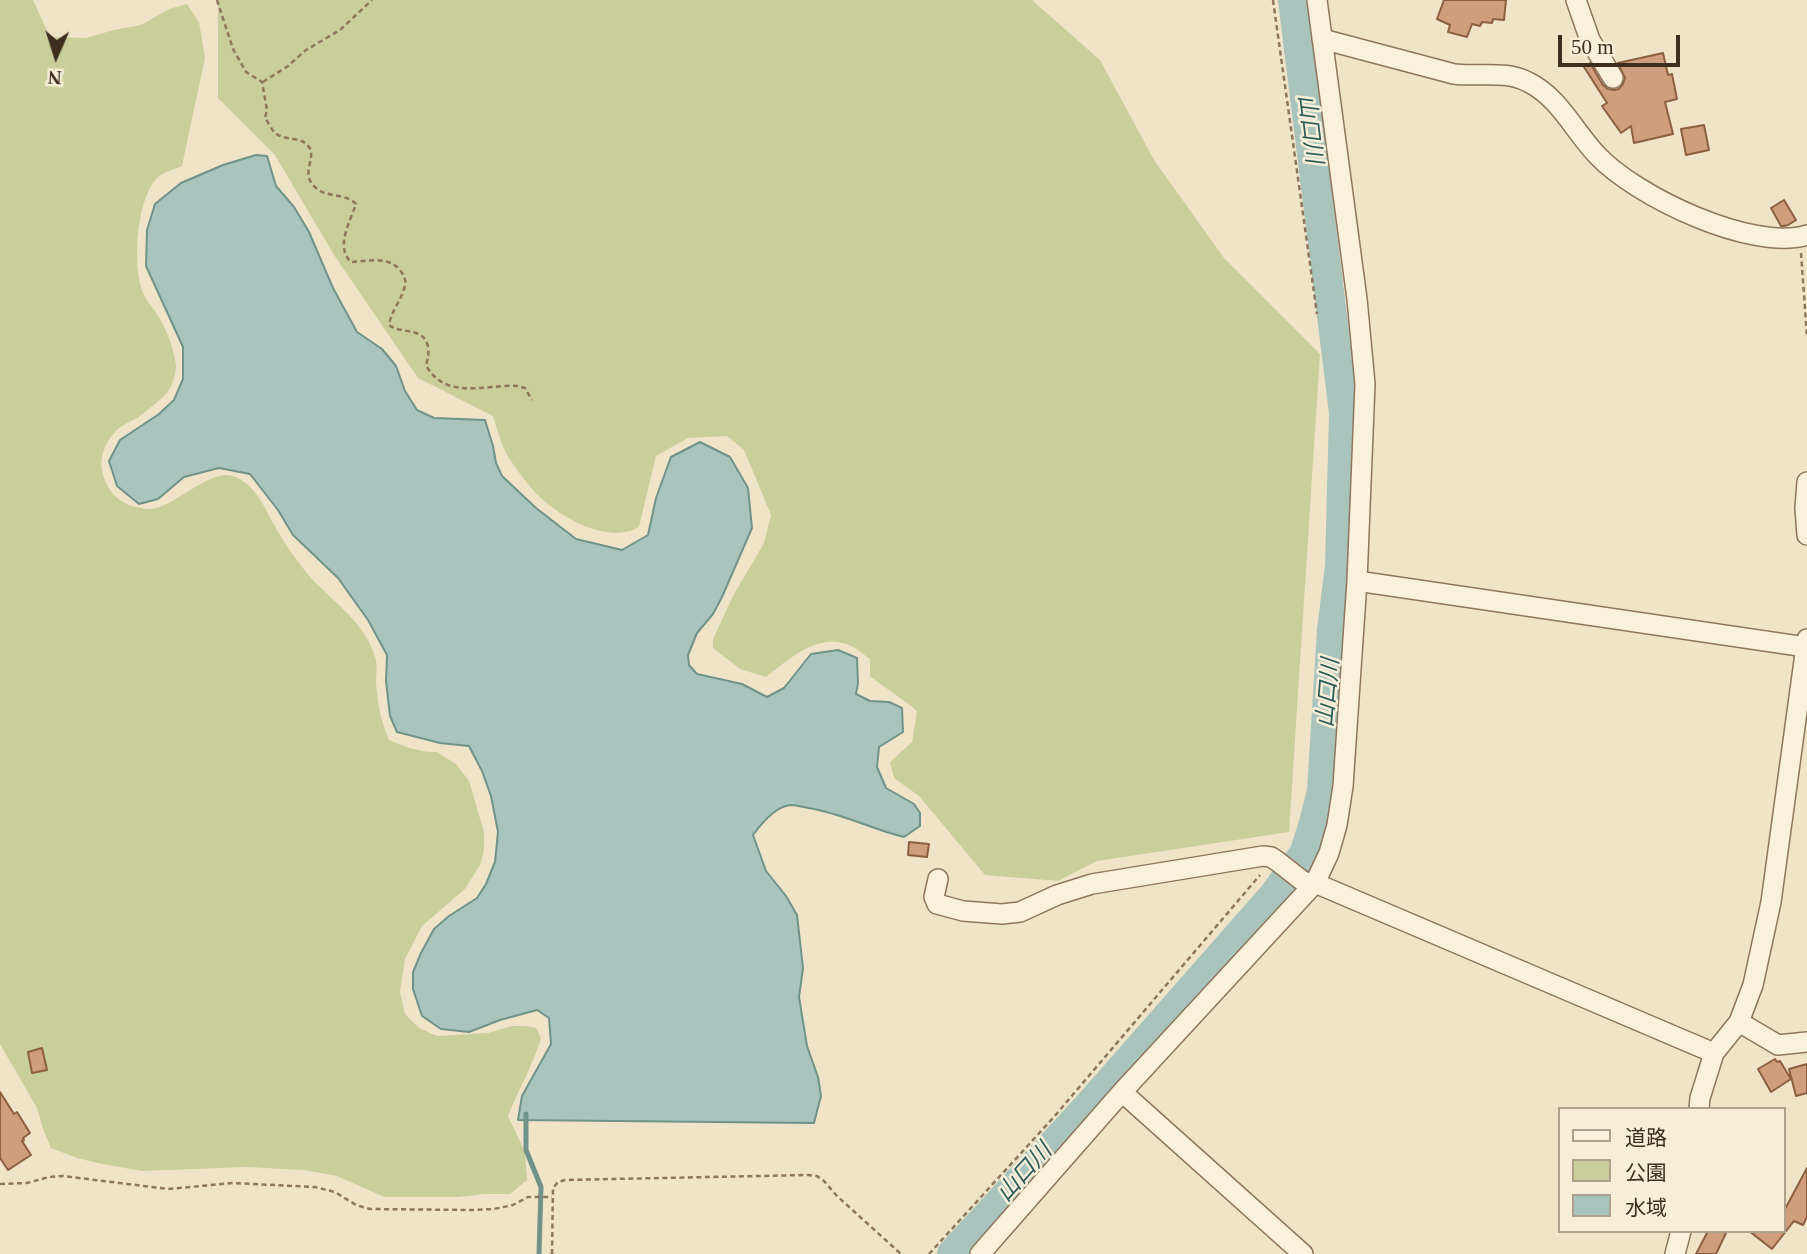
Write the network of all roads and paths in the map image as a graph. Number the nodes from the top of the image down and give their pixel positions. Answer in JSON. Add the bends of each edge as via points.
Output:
{"nodes":[{"id":1,"x":217,"y":0,"type":"edge"},
{"id":2,"x":372,"y":0,"type":"edge"},
{"id":3,"x":1273,"y":0,"type":"edge"},
{"id":4,"x":1317,"y":0,"type":"edge"},
{"id":5,"x":1576,"y":0,"type":"edge"},
{"id":6,"x":1322,"y":39,"type":"junction"},
{"id":7,"x":1613,"y":78,"type":"dead end"},
{"id":8,"x":262,"y":82,"type":"junction"},
{"id":9,"x":1803,"y":237,"type":"edge"},
{"id":10,"x":1318,"y":314,"type":"dead end"},
{"id":11,"x":1807,"y":337,"type":"edge"},
{"id":12,"x":532,"y":400,"type":"dead end"},
{"id":13,"x":1807,"y":482,"type":"edge"},
{"id":14,"x":1807,"y":536,"type":"edge"},
{"id":15,"x":1357,"y":581,"type":"junction"},
{"id":16,"x":1806,"y":643,"type":"edge"},
{"id":17,"x":1274,"y":859,"type":"junction"},
{"id":18,"x":938,"y":879,"type":"dead end"},
{"id":19,"x":1309,"y":883,"type":"junction"},
{"id":20,"x":1739,"y":1022,"type":"junction"},
{"id":21,"x":1807,"y":1042,"type":"edge"},
{"id":22,"x":1714,"y":1053,"type":"junction"},
{"id":23,"x":1122,"y":1092,"type":"junction"},
{"id":24,"x":1699,"y":1107,"type":"edge"},
{"id":25,"x":0,"y":1184,"type":"edge"},
{"id":26,"x":552,"y":1197,"type":"junction"},
{"id":27,"x":1680,"y":1233,"type":"edge"},
{"id":28,"x":981,"y":1253,"type":"edge"},
{"id":29,"x":552,"y":1254,"type":"edge"},
{"id":30,"x":901,"y":1254,"type":"edge"},
{"id":31,"x":929,"y":1254,"type":"edge"},
{"id":32,"x":1303,"y":1254,"type":"edge"},
{"id":33,"x":1675,"y":1254,"type":"edge"}],
"edges":[{"from":1,"to":8,"type":"path","via":[[233,49],[246,72]]},
{"from":2,"to":8,"type":"path","via":[[340,30]]},
{"from":3,"to":10,"type":"path"},
{"from":4,"to":6,"type":"street"},
{"from":5,"to":7,"type":"street","via":[[1590,40]]},
{"from":6,"to":9,"type":"street","via":[[1454,74],[1515,76],[1544,92],[1598,156],[1640,188],[1710,223],[1772,238]]},
{"from":6,"to":15,"type":"street","via":[[1365,384]]},
{"from":8,"to":12,"type":"path","via":[[265,118],[275,132],[309,146],[312,153],[307,172],[317,190],[351,198],[356,204],[343,244],[345,257],[351,262],[388,261],[405,278],[389,326],[424,337],[431,375],[451,386],[518,386],[525,388]]},
{"from":9,"to":11,"type":"path"},
{"from":13,"to":14,"type":"street"},
{"from":15,"to":16,"type":"street"},
{"from":15,"to":19,"type":"street","via":[[1337,825],[1329,853]]},
{"from":16,"to":20,"type":"street","via":[[1771,902],[1753,985]]},
{"from":17,"to":18,"type":"street","via":[[1263,856],[1091,884],[1020,912],[1002,914],[937,904]]},
{"from":17,"to":19,"type":"street"},
{"from":17,"to":31,"type":"path","via":[[1053,1118]]},
{"from":19,"to":22,"type":"street"},
{"from":19,"to":23,"type":"street"},
{"from":20,"to":21,"type":"street","via":[[1779,1045]]},
{"from":20,"to":22,"type":"street"},
{"from":22,"to":24,"type":"street"},
{"from":23,"to":28,"type":"street"},
{"from":23,"to":32,"type":"street"},
{"from":25,"to":26,"type":"path","via":[[63,1176],[168,1188],[233,1183],[315,1187],[370,1209],[494,1209],[528,1197]]},
{"from":26,"to":29,"type":"path"},
{"from":26,"to":30,"type":"path","via":[[553,1188],[565,1180],[808,1175],[824,1181]]},
{"from":27,"to":33,"type":"street"}]}
